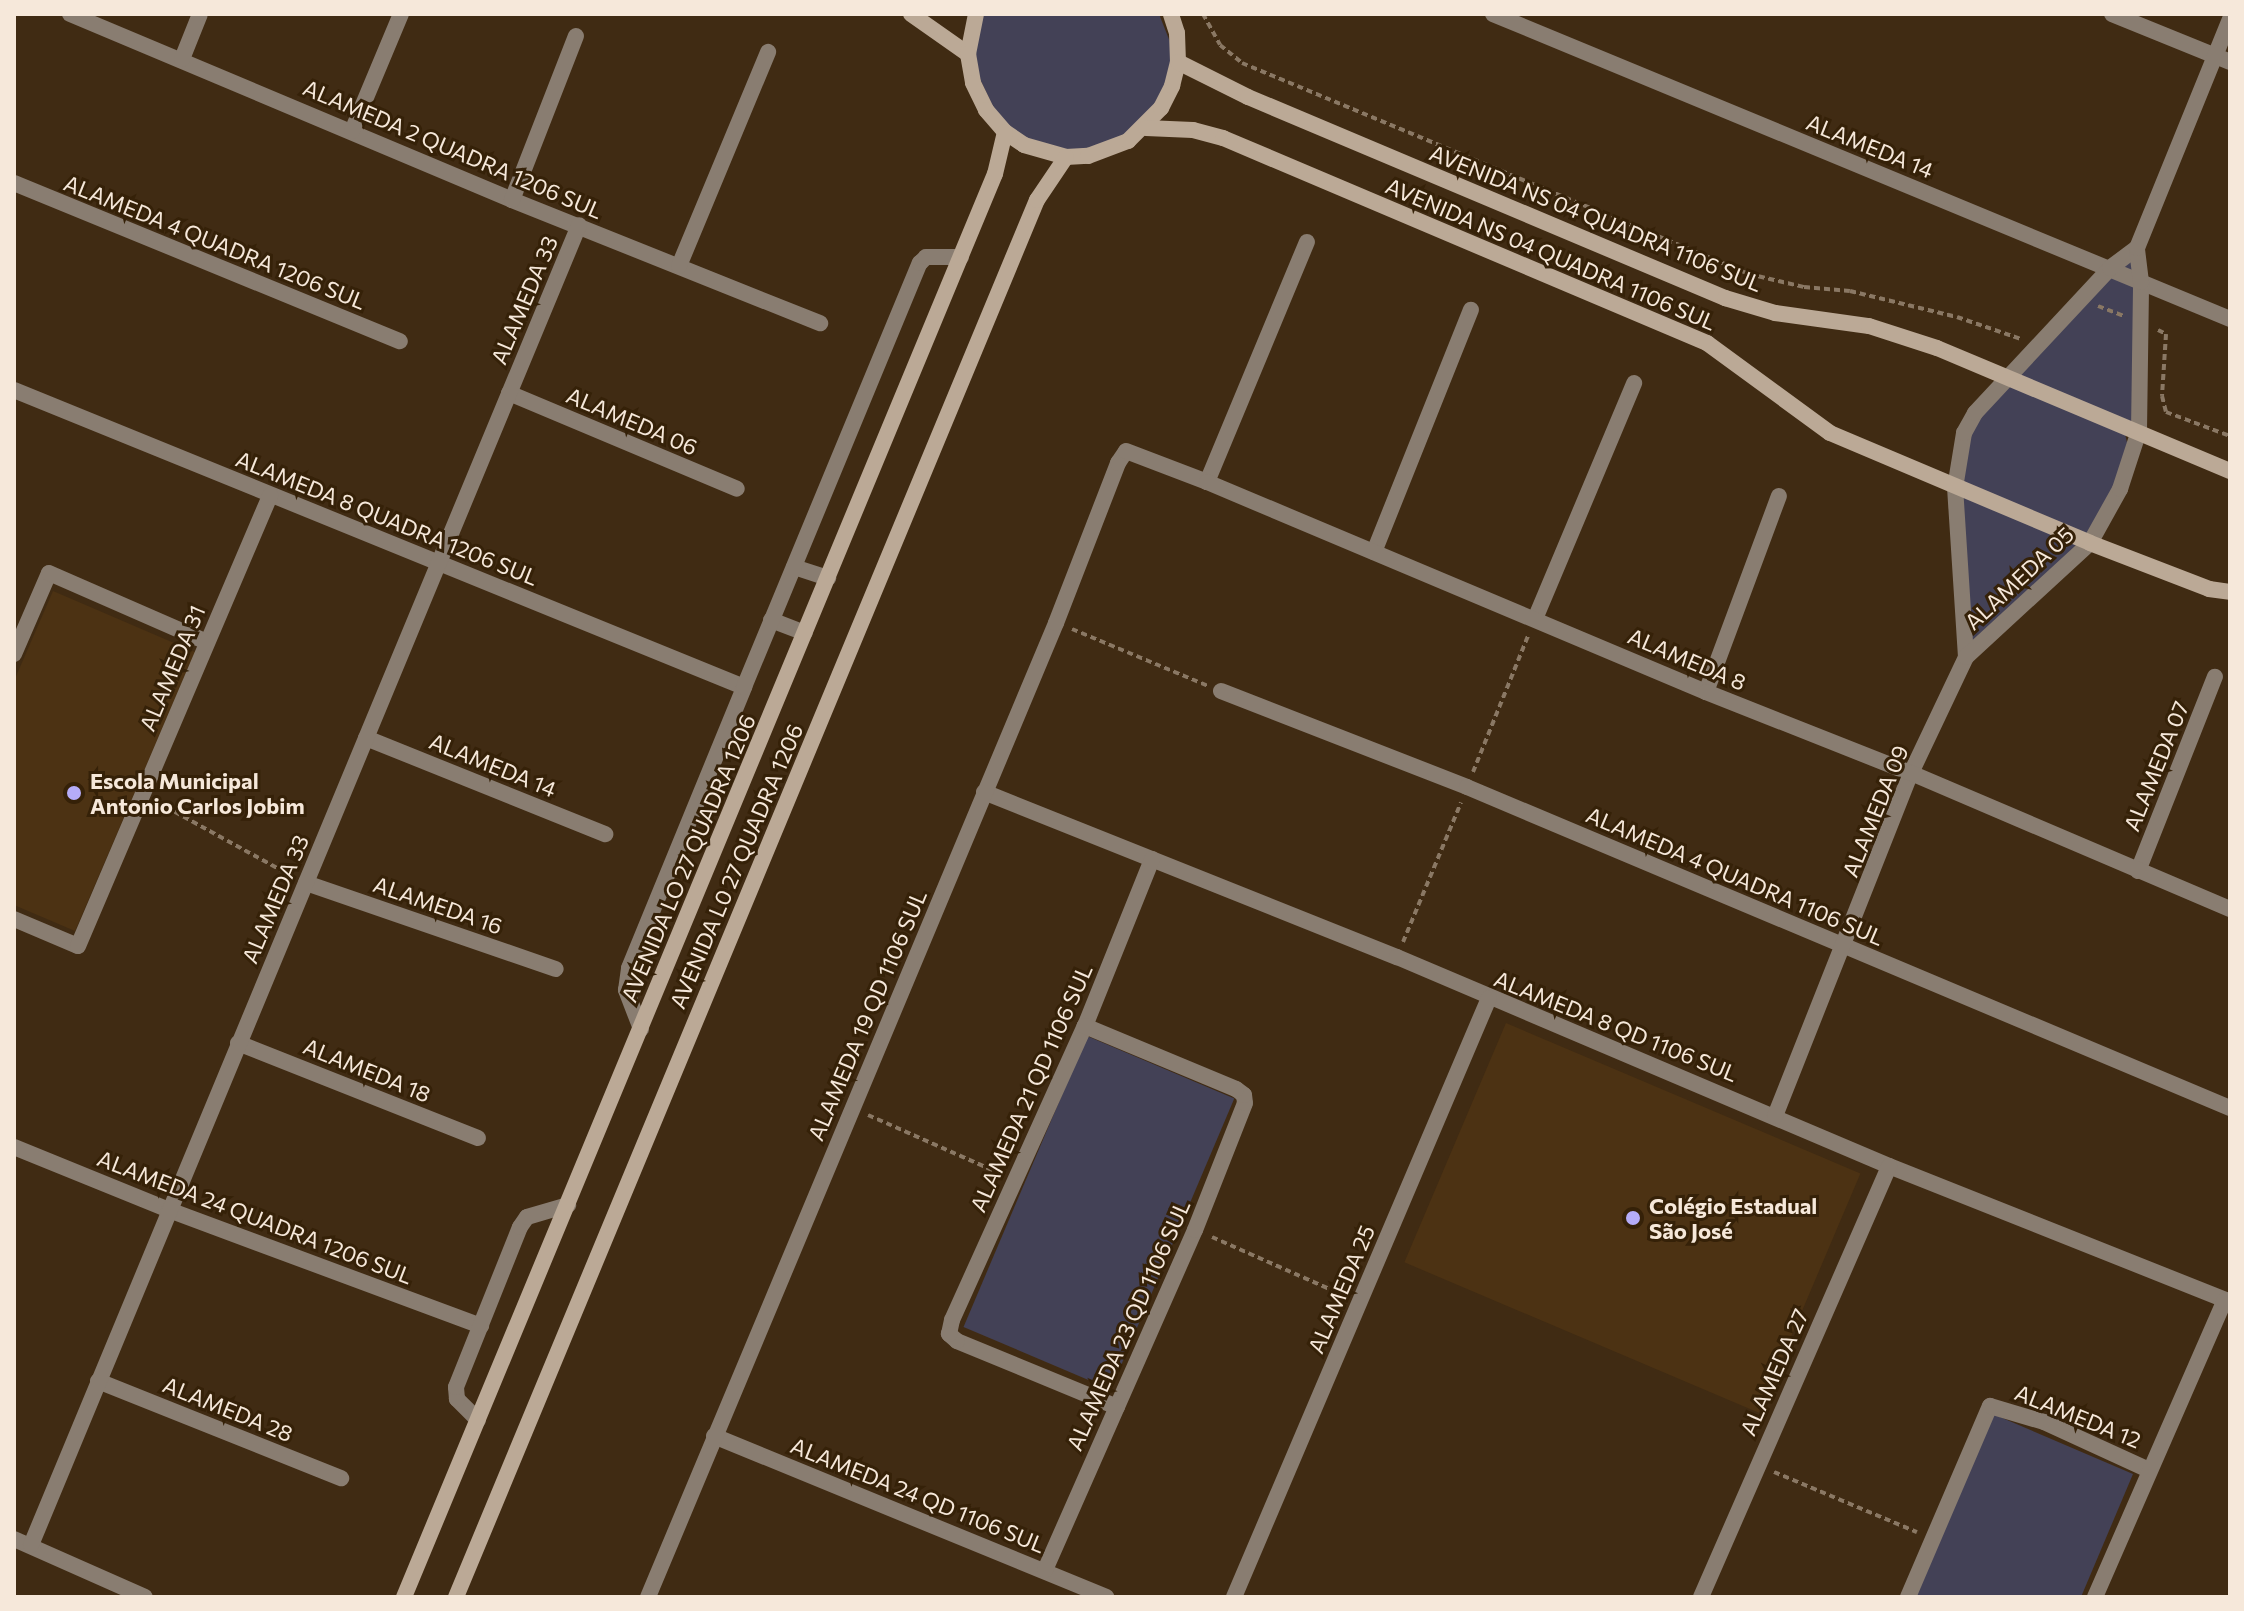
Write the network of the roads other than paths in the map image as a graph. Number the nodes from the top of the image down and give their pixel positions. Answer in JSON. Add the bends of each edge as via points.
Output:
{"nodes":[{"id":1,"x":70,"y":14,"type":"edge"},
{"id":2,"x":200,"y":14,"type":"edge"},
{"id":3,"x":401,"y":14,"type":"edge"},
{"id":4,"x":911,"y":14,"type":"edge"},
{"id":5,"x":976,"y":14,"type":"edge"},
{"id":6,"x":1171,"y":14,"type":"edge"},
{"id":7,"x":1493,"y":14,"type":"edge"},
{"id":8,"x":2112,"y":14,"type":"edge"},
{"id":9,"x":2230,"y":19,"type":"edge"},
{"id":10,"x":576,"y":36,"type":"dead end"},
{"id":11,"x":768,"y":52,"type":"dead end"},
{"id":12,"x":968,"y":54,"type":"junction"},
{"id":13,"x":182,"y":59,"type":"junction"},
{"id":14,"x":2222,"y":59,"type":"edge"},
{"id":15,"x":1178,"y":62,"type":"junction"},
{"id":16,"x":1146,"y":128,"type":"junction"},
{"id":17,"x":352,"y":131,"type":"junction"},
{"id":18,"x":1005,"y":132,"type":"junction"},
{"id":19,"x":1066,"y":157,"type":"junction"},
{"id":20,"x":14,"y":183,"type":"edge"},
{"id":21,"x":512,"y":200,"type":"junction"},
{"id":22,"x":579,"y":225,"type":"junction"},
{"id":23,"x":1307,"y":242,"type":"dead end"},
{"id":24,"x":2137,"y":248,"type":"junction"},
{"id":25,"x":961,"y":257,"type":"junction"},
{"id":26,"x":679,"y":266,"type":"junction"},
{"id":27,"x":2110,"y":268,"type":"junction"},
{"id":28,"x":2141,"y":282,"type":"junction"},
{"id":29,"x":1471,"y":310,"type":"dead end"},
{"id":30,"x":2230,"y":319,"type":"edge"},
{"id":31,"x":820,"y":323,"type":"dead end"},
{"id":32,"x":400,"y":341,"type":"dead end"},
{"id":33,"x":2009,"y":380,"type":"junction"},
{"id":34,"x":1634,"y":383,"type":"dead end"},
{"id":35,"x":14,"y":390,"type":"edge"},
{"id":36,"x":509,"y":393,"type":"junction"},
{"id":37,"x":2139,"y":431,"type":"junction"},
{"id":38,"x":1126,"y":451,"type":"joint"},
{"id":39,"x":2230,"y":471,"type":"edge"},
{"id":40,"x":1207,"y":482,"type":"junction"},
{"id":41,"x":1955,"y":488,"type":"junction"},
{"id":42,"x":737,"y":489,"type":"dead end"},
{"id":43,"x":270,"y":495,"type":"junction"},
{"id":44,"x":1779,"y":496,"type":"dead end"},
{"id":45,"x":2090,"y":543,"type":"junction"},
{"id":46,"x":1374,"y":552,"type":"junction"},
{"id":47,"x":437,"y":559,"type":"junction"},
{"id":48,"x":794,"y":567,"type":"junction"},
{"id":49,"x":828,"y":578,"type":"junction"},
{"id":50,"x":2230,"y":592,"type":"edge"},
{"id":51,"x":1535,"y":619,"type":"junction"},
{"id":52,"x":771,"y":620,"type":"junction"},
{"id":53,"x":805,"y":633,"type":"junction"},
{"id":54,"x":207,"y":642,"type":"junction"},
{"id":55,"x":14,"y":654,"type":"edge"},
{"id":56,"x":1966,"y":657,"type":"junction"},
{"id":57,"x":2215,"y":677,"type":"dead end"},
{"id":58,"x":744,"y":687,"type":"junction"},
{"id":59,"x":1221,"y":691,"type":"road end"},
{"id":60,"x":1706,"y":692,"type":"junction"},
{"id":61,"x":366,"y":738,"type":"junction"},
{"id":62,"x":1911,"y":773,"type":"junction"},
{"id":63,"x":984,"y":792,"type":"junction"},
{"id":64,"x":605,"y":834,"type":"dead end"},
{"id":65,"x":1152,"y":859,"type":"junction"},
{"id":66,"x":2138,"y":871,"type":"junction"},
{"id":67,"x":306,"y":883,"type":"junction"},
{"id":68,"x":2230,"y":909,"type":"edge"},
{"id":69,"x":14,"y":919,"type":"edge"},
{"id":70,"x":1845,"y":947,"type":"junction"},
{"id":71,"x":556,"y":969,"type":"dead end"},
{"id":72,"x":1489,"y":998,"type":"junction"},
{"id":73,"x":1085,"y":1026,"type":"junction"},
{"id":74,"x":641,"y":1029,"type":"junction"},
{"id":75,"x":238,"y":1043,"type":"junction"},
{"id":76,"x":2230,"y":1108,"type":"edge"},
{"id":77,"x":1775,"y":1116,"type":"junction"},
{"id":78,"x":478,"y":1138,"type":"dead end"},
{"id":79,"x":14,"y":1147,"type":"edge"},
{"id":80,"x":1889,"y":1166,"type":"junction"},
{"id":81,"x":568,"y":1205,"type":"junction"},
{"id":82,"x":169,"y":1210,"type":"junction"},
{"id":83,"x":2227,"y":1301,"type":"edge"},
{"id":84,"x":481,"y":1326,"type":"junction"},
{"id":85,"x":98,"y":1381,"type":"junction"},
{"id":86,"x":1117,"y":1407,"type":"junction"},
{"id":87,"x":478,"y":1420,"type":"junction"},
{"id":88,"x":714,"y":1436,"type":"junction"},
{"id":89,"x":2149,"y":1470,"type":"junction"},
{"id":90,"x":341,"y":1478,"type":"dead end"},
{"id":91,"x":14,"y":1539,"type":"edge"},
{"id":92,"x":31,"y":1545,"type":"junction"},
{"id":93,"x":1045,"y":1570,"type":"junction"},
{"id":94,"x":127,"y":1594,"type":"edge"},
{"id":95,"x":145,"y":1597,"type":"edge"},
{"id":96,"x":404,"y":1597,"type":"edge"},
{"id":97,"x":456,"y":1597,"type":"edge"},
{"id":98,"x":648,"y":1597,"type":"edge"},
{"id":99,"x":1106,"y":1597,"type":"edge"},
{"id":100,"x":1234,"y":1597,"type":"edge"},
{"id":101,"x":1701,"y":1597,"type":"edge"},
{"id":102,"x":1908,"y":1597,"type":"edge"},
{"id":103,"x":2095,"y":1597,"type":"edge"}],
"edges":[{"from":1,"to":13,"type":"street","name":"ALAMEDA 2 QUADRA 1206 SUL"},
{"from":2,"to":13,"type":"street"},
{"from":3,"to":17,"type":"street"},
{"from":4,"to":12,"type":"main road"},
{"from":5,"to":12,"type":"main road"},
{"from":6,"to":15,"type":"main road"},
{"from":7,"to":27,"type":"street","name":"ALAMEDA 14"},
{"from":8,"to":14,"type":"street"},
{"from":9,"to":14,"type":"street","name":"ALAMEDA 05"},
{"from":10,"to":21,"type":"street"},
{"from":11,"to":26,"type":"street"},
{"from":12,"to":18,"type":"main road","via":[[973,83]]},
{"from":13,"to":17,"type":"street","name":"ALAMEDA 2 QUADRA 1206 SUL"},
{"from":14,"to":24,"type":"street","name":"ALAMEDA 05"},
{"from":15,"to":16,"type":"main road","via":[[1172,86]]},
{"from":15,"to":33,"type":"main road","name":"AVENIDA NS 04 QUADRA 1106 SUL","via":[[1248,97],[1725,298],[1775,313],[1869,326]]},
{"from":16,"to":19,"type":"main road","via":[[1109,150]]},
{"from":16,"to":41,"type":"main road","name":"AVENIDA NS 04 QUADRA 1106 SUL","via":[[1193,130],[1223,138],[1707,343],[1830,433]]},
{"from":17,"to":21,"type":"street","name":"ALAMEDA 2 QUADRA 1206 SUL"},
{"from":18,"to":19,"type":"main road","via":[[1024,145]]},
{"from":18,"to":25,"type":"main road","name":"AVENIDA LO 27 QUADRA 1206","via":[[995,174]]},
{"from":19,"to":97,"type":"main road","name":"AVENIDA L0 27 QUADRA 1206","via":[[1037,200]]},
{"from":20,"to":32,"type":"street","name":"ALAMEDA 4 QUADRA 1206 SUL"},
{"from":21,"to":22,"type":"street","name":"ALAMEDA 2 QUADRA 1206 SUL"},
{"from":22,"to":26,"type":"street","name":"ALAMEDA 2 QUADRA 1206 SUL"},
{"from":22,"to":36,"type":"street","name":"ALAMEDA 33"},
{"from":23,"to":40,"type":"street"},
{"from":24,"to":27,"type":"street","name":"ALAMEDA 05"},
{"from":24,"to":28,"type":"street","name":"ALAMEDA 05"},
{"from":25,"to":48,"type":"street","via":[[926,257],[920,263]]},
{"from":25,"to":49,"type":"main road","name":"AVENIDA LO 27 QUADRA 1206"},
{"from":26,"to":31,"type":"street","name":"ALAMEDA 2 QUADRA 1206 SUL"},
{"from":27,"to":28,"type":"street","name":"ALAMEDA 14"},
{"from":27,"to":33,"type":"street","name":"ALAMEDA 05"},
{"from":28,"to":30,"type":"street","name":"ALAMEDA 14"},
{"from":28,"to":37,"type":"street","name":"ALAMEDA 05"},
{"from":29,"to":46,"type":"street"},
{"from":33,"to":37,"type":"main road","name":"AVENIDA NS 04 QUADRA 1106 SUL"},
{"from":33,"to":41,"type":"street","name":"ALAMEDA 05","via":[[1975,413],[1964,433]]},
{"from":34,"to":51,"type":"street"},
{"from":35,"to":43,"type":"street","name":"ALAMEDA 8 QUADRA 1206 SUL"},
{"from":36,"to":42,"type":"street","name":"ALAMEDA 06"},
{"from":36,"to":47,"type":"street","name":"ALAMEDA 33"},
{"from":37,"to":39,"type":"main road","name":"AVENIDA NS 04 QUADRA 1106 SUL"},
{"from":37,"to":45,"type":"street","name":"ALAMEDA 05","via":[[2120,489]]},
{"from":38,"to":40,"type":"street","name":"ALAMEDA 8"},
{"from":38,"to":63,"type":"street","name":"ALAMEDA 19 QD 1106 SUL"},
{"from":40,"to":46,"type":"street","name":"ALAMEDA 8"},
{"from":41,"to":45,"type":"main road","name":"AVENIDA NS 04 QUADRA 1106 SUL"},
{"from":41,"to":56,"type":"street","name":"ALAMEDA 05"},
{"from":43,"to":47,"type":"street","name":"ALAMEDA 8 QUADRA 1206 SUL"},
{"from":43,"to":54,"type":"street","name":"ALAMEDA 31"},
{"from":44,"to":60,"type":"street"},
{"from":45,"to":50,"type":"main road","name":"AVENIDA NS 04 QUADRA 1106 SUL","via":[[2209,589]]},
{"from":45,"to":56,"type":"street","name":"ALAMEDA 05"},
{"from":46,"to":51,"type":"street","name":"ALAMEDA 8"},
{"from":47,"to":58,"type":"street","name":"ALAMEDA 8 QUADRA 1206 SUL"},
{"from":47,"to":61,"type":"street","name":"ALAMEDA 33"},
{"from":48,"to":49,"type":"street"},
{"from":48,"to":52,"type":"street"},
{"from":49,"to":53,"type":"main road","name":"AVENIDA LO 27 QUADRA 1206"},
{"from":51,"to":60,"type":"street","name":"ALAMEDA 8"},
{"from":52,"to":53,"type":"street"},
{"from":52,"to":58,"type":"street"},
{"from":53,"to":74,"type":"main road","name":"AVENIDA LO 27 QUADRA 1206"},
{"from":54,"to":55,"type":"street","via":[[49,573]]},
{"from":54,"to":69,"type":"street","name":"ALAMEDA 31","via":[[78,946]]},
{"from":56,"to":62,"type":"street","name":"ALAMEDA 09"},
{"from":57,"to":66,"type":"street","name":"ALAMEDA 07"},
{"from":58,"to":74,"type":"street","via":[[629,968],[626,990]]},
{"from":59,"to":70,"type":"street","name":"ALAMEDA 4 QUADRA 1106 SUL","via":[[1467,787]]},
{"from":60,"to":62,"type":"street","name":"ALAMEDA 8"},
{"from":61,"to":64,"type":"street","name":"ALAMEDA 14"},
{"from":61,"to":67,"type":"street","name":"ALAMEDA 33"},
{"from":62,"to":66,"type":"street","name":"ALAMEDA 8"},
{"from":62,"to":70,"type":"street","name":"ALAMEDA 09"},
{"from":63,"to":65,"type":"street","name":"ALAMEDA 8 QD 1106 SUL"},
{"from":63,"to":88,"type":"street","name":"ALAMEDA 19 QD 1106 SUL"},
{"from":65,"to":72,"type":"street","name":"ALAMEDA 8 QD 1106 SUL"},
{"from":65,"to":73,"type":"street","name":"ALAMEDA 21 QD 1106 SUL"},
{"from":66,"to":68,"type":"street","name":"ALAMEDA 8"},
{"from":67,"to":71,"type":"street","name":"ALAMEDA 16"},
{"from":67,"to":75,"type":"street","name":"ALAMEDA 33"},
{"from":70,"to":76,"type":"street","name":"ALAMEDA 4 QUADRA 1106 SUL"},
{"from":70,"to":77,"type":"street","name":"ALAMEDA 09"},
{"from":72,"to":77,"type":"street","name":"ALAMEDA 8 QD 1106 SUL"},
{"from":72,"to":100,"type":"street","name":"ALAMEDA 25"},
{"from":73,"to":86,"type":"street","name":"ALAMEDA 23 QD 1106 SUL","via":[[1236,1089],[1245,1103]]},
{"from":73,"to":86,"type":"street","name":"ALAMEDA 21 QD 1106 SUL","via":[[949,1334]]},
{"from":74,"to":81,"type":"main road","name":"AVENIDA LO 27 QUADRA 1206"},
{"from":75,"to":78,"type":"street","name":"ALAMEDA 18"},
{"from":75,"to":82,"type":"street","name":"ALAMEDA 33"},
{"from":77,"to":80,"type":"street","name":"ALAMEDA 8 QD 1106 SUL"},
{"from":79,"to":82,"type":"street","name":"ALAMEDA 24 QUADRA 1206 SUL"},
{"from":80,"to":83,"type":"street","name":"ALAMEDA 8 QD 1106 SUL"},
{"from":80,"to":101,"type":"street","name":"ALAMEDA 27"},
{"from":81,"to":84,"type":"street","via":[[527,1217]]},
{"from":81,"to":87,"type":"main road","name":"AVENIDA LO 27 QUADRA 1206"},
{"from":82,"to":84,"type":"street","name":"ALAMEDA 24 QUADRA 1206 SUL"},
{"from":82,"to":85,"type":"street","name":"ALAMEDA 33"},
{"from":83,"to":89,"type":"street"},
{"from":84,"to":87,"type":"street","via":[[456,1387],[457,1399]]},
{"from":85,"to":90,"type":"street","name":"ALAMEDA 28"},
{"from":85,"to":92,"type":"street","name":"ALAMEDA 33"},
{"from":86,"to":93,"type":"street","name":"ALAMEDA 23 QD 1106 SUL"},
{"from":87,"to":96,"type":"main road","name":"AVENIDA LO 27 QUADRA 1206"},
{"from":88,"to":93,"type":"street","name":"ALAMEDA 24 QD 1106 SUL"},
{"from":88,"to":98,"type":"street","name":"ALAMEDA 19 QD 1106 SUL"},
{"from":89,"to":102,"type":"street","name":"ALAMEDA 12","via":[[2044,1422],[1990,1406]]},
{"from":89,"to":103,"type":"street"},
{"from":91,"to":92,"type":"street"},
{"from":92,"to":94,"type":"street"},
{"from":93,"to":99,"type":"street","name":"ALAMEDA 24 QD 1106 SUL"},
{"from":94,"to":95,"type":"street"}]}
